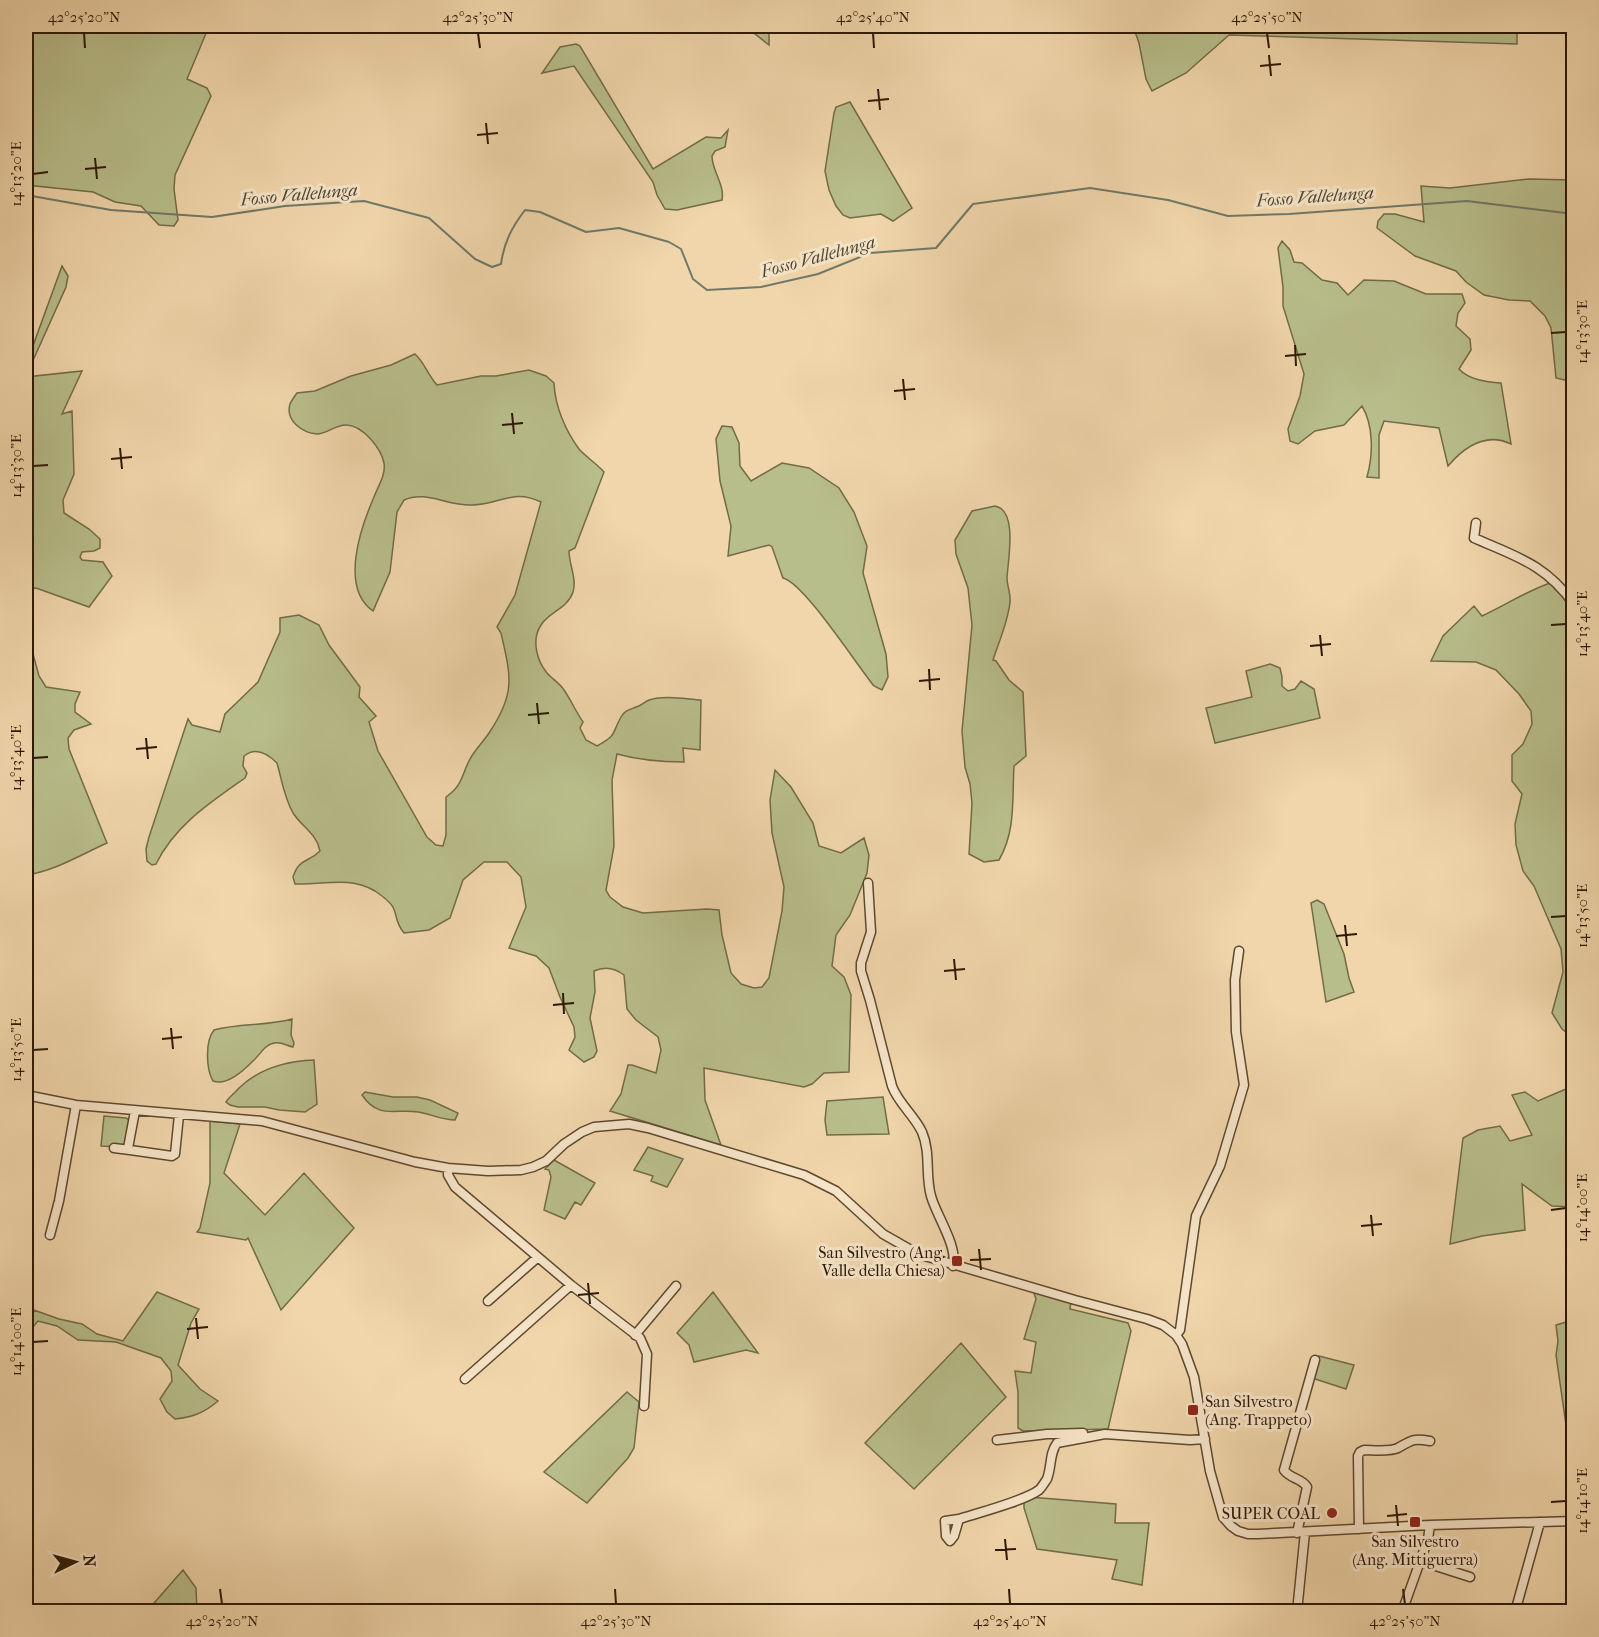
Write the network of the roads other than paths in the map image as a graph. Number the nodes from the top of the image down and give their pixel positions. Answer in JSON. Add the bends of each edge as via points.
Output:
{"nodes":[{"id":1,"x":1476,"y":523,"type":"dead end"},
{"id":2,"x":1574,"y":604,"type":"edge"},
{"id":3,"x":868,"y":883,"type":"dead end"},
{"id":4,"x":1239,"y":951,"type":"dead end"},
{"id":5,"x":26,"y":1095,"type":"edge"},
{"id":6,"x":76,"y":1105,"type":"junction"},
{"id":7,"x":135,"y":1111,"type":"junction"},
{"id":8,"x":179,"y":1115,"type":"junction"},
{"id":9,"x":114,"y":1148,"type":"dead end"},
{"id":10,"x":130,"y":1150,"type":"junction"},
{"id":11,"x":448,"y":1168,"type":"junction"},
{"id":12,"x":50,"y":1235,"type":"dead end"},
{"id":13,"x":538,"y":1257,"type":"junction"},
{"id":14,"x":953,"y":1266,"type":"junction"},
{"id":15,"x":571,"y":1285,"type":"junction"},
{"id":16,"x":676,"y":1286,"type":"dead end"},
{"id":17,"x":488,"y":1301,"type":"dead end"},
{"id":18,"x":635,"y":1335,"type":"junction"},
{"id":19,"x":1176,"y":1335,"type":"junction"},
{"id":20,"x":1315,"y":1360,"type":"dead end"},
{"id":21,"x":465,"y":1379,"type":"dead end"},
{"id":22,"x":644,"y":1406,"type":"dead end"},
{"id":23,"x":1105,"y":1434,"type":"junction"},
{"id":24,"x":1204,"y":1439,"type":"junction"},
{"id":25,"x":997,"y":1440,"type":"dead end"},
{"id":26,"x":1430,"y":1441,"type":"dead end"},
{"id":27,"x":959,"y":1519,"type":"dead end"},
{"id":28,"x":1574,"y":1521,"type":"edge"},
{"id":29,"x":1540,"y":1522,"type":"junction"},
{"id":30,"x":1430,"y":1524,"type":"junction"},
{"id":31,"x":1359,"y":1529,"type":"junction"},
{"id":32,"x":1301,"y":1532,"type":"junction"},
{"id":33,"x":1420,"y":1561,"type":"junction"},
{"id":34,"x":1470,"y":1577,"type":"dead end"},
{"id":35,"x":1297,"y":1611,"type":"edge"},
{"id":36,"x":1402,"y":1611,"type":"edge"},
{"id":37,"x":1515,"y":1611,"type":"edge"}],
"edges":[{"from":1,"to":2,"type":"street","via":[[1474,538],[1536,566],[1560,585]]},
{"from":3,"to":14,"type":"street","via":[[871,932],[861,971],[892,1086],[925,1139],[930,1196],[948,1238]]},
{"from":4,"to":19,"type":"street","via":[[1236,1032],[1244,1085],[1220,1166],[1196,1216],[1180,1330]]},
{"from":5,"to":6,"type":"street"},
{"from":6,"to":7,"type":"street"},
{"from":6,"to":12,"type":"street"},
{"from":7,"to":8,"type":"street"},
{"from":7,"to":10,"type":"street"},
{"from":8,"to":10,"type":"street","via":[[175,1154]]},
{"from":8,"to":11,"type":"street","via":[[262,1121]]},
{"from":9,"to":10,"type":"street"},
{"from":11,"to":13,"type":"street","via":[[455,1187]]},
{"from":11,"to":14,"type":"street","via":[[527,1169],[546,1161],[587,1129],[629,1124],[804,1175],[845,1198],[883,1234],[906,1248]]},
{"from":13,"to":15,"type":"street"},
{"from":13,"to":17,"type":"street"},
{"from":14,"to":19,"type":"street","via":[[1148,1319]]},
{"from":15,"to":18,"type":"street"},
{"from":15,"to":21,"type":"street"},
{"from":16,"to":18,"type":"street"},
{"from":18,"to":22,"type":"street","via":[[647,1354]]},
{"from":19,"to":24,"type":"street","via":[[1194,1377]]},
{"from":20,"to":32,"type":"street","via":[[1284,1470],[1307,1487]]},
{"from":23,"to":24,"type":"street"},
{"from":23,"to":25,"type":"street","via":[[1047,1434]]},
{"from":23,"to":27,"type":"street","via":[[1057,1443],[1052,1450],[1047,1480],[1040,1489]]},
{"from":24,"to":32,"type":"street","via":[[1218,1503],[1227,1523],[1248,1534]]},
{"from":26,"to":31,"type":"street","via":[[1416,1439],[1395,1449],[1360,1452]]},
{"from":28,"to":29,"type":"street"},
{"from":29,"to":30,"type":"street"},
{"from":29,"to":37,"type":"street"},
{"from":30,"to":31,"type":"street"},
{"from":30,"to":33,"type":"street"},
{"from":31,"to":32,"type":"street"},
{"from":32,"to":35,"type":"street"},
{"from":33,"to":34,"type":"street"},
{"from":33,"to":36,"type":"street"}]}
